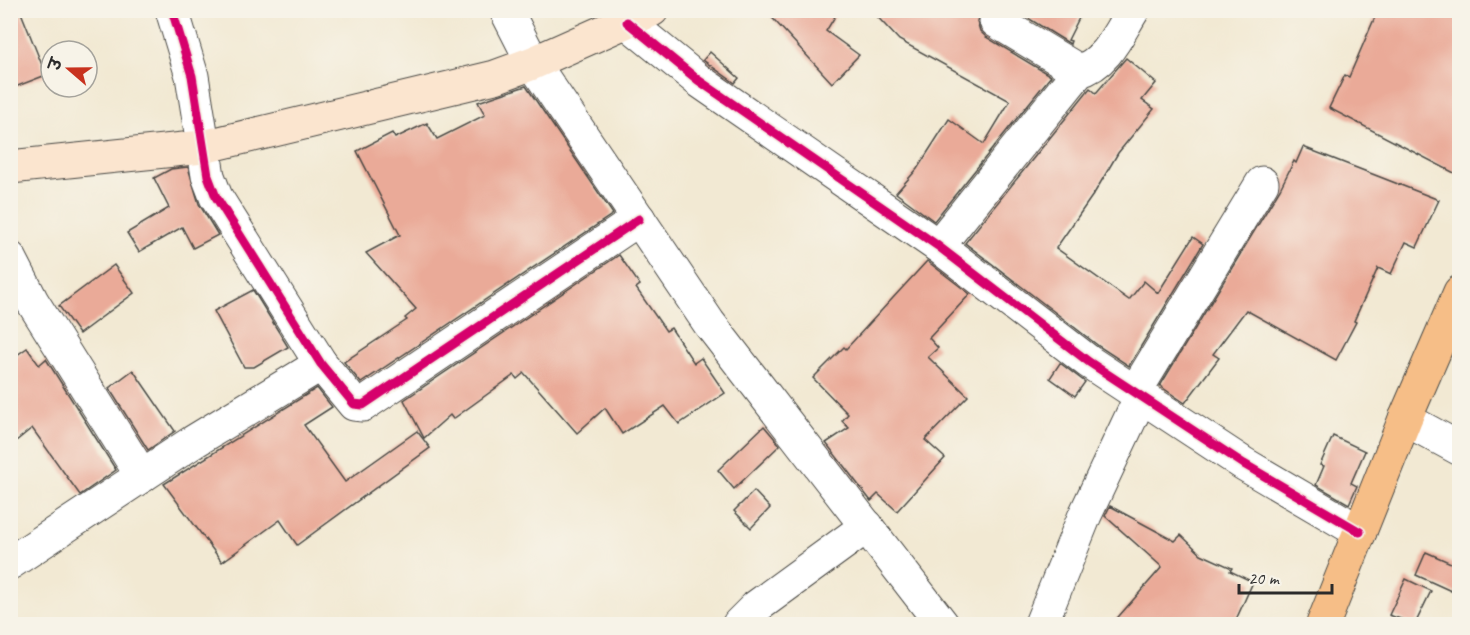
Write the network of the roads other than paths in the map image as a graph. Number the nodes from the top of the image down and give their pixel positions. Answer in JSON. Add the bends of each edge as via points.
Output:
{"nodes":[{"id":1,"x":172,"y":10,"type":"edge"},
{"id":2,"x":506,"y":10,"type":"edge"},
{"id":3,"x":1133,"y":10,"type":"edge"},
{"id":4,"x":640,"y":16,"type":"edge"},
{"id":5,"x":996,"y":21,"type":"dead end"},
{"id":6,"x":533,"y":63,"type":"junction"},
{"id":7,"x":1079,"y":71,"type":"junction"},
{"id":8,"x":203,"y":147,"type":"junction"},
{"id":9,"x":10,"y":168,"type":"edge"},
{"id":10,"x":1262,"y":183,"type":"dead end"},
{"id":11,"x":639,"y":219,"type":"junction"},
{"id":12,"x":938,"y":246,"type":"junction"},
{"id":13,"x":10,"y":258,"type":"edge"},
{"id":14,"x":1460,"y":292,"type":"edge"},
{"id":15,"x":321,"y":364,"type":"junction"},
{"id":16,"x":1138,"y":394,"type":"junction"},
{"id":17,"x":1405,"y":419,"type":"junction"},
{"id":18,"x":1460,"y":449,"type":"edge"},
{"id":19,"x":142,"y":476,"type":"junction"},
{"id":20,"x":867,"y":526,"type":"junction"},
{"id":21,"x":1360,"y":532,"type":"junction"},
{"id":22,"x":10,"y":563,"type":"edge"},
{"id":23,"x":738,"y":624,"type":"edge"},
{"id":24,"x":942,"y":624,"type":"edge"},
{"id":25,"x":1041,"y":624,"type":"edge"},
{"id":26,"x":1323,"y":624,"type":"edge"}],
"edges":[{"from":1,"to":8,"type":"street","via":[[192,76]]},
{"from":2,"to":6,"type":"street"},
{"from":3,"to":7,"type":"street","via":[[1103,57],[1091,68]]},
{"from":4,"to":6,"type":"street"},
{"from":4,"to":12,"type":"street","via":[[698,80]]},
{"from":5,"to":7,"type":"street"},
{"from":6,"to":8,"type":"street","via":[[495,77]]},
{"from":6,"to":11,"type":"street"},
{"from":7,"to":12,"type":"street"},
{"from":8,"to":9,"type":"street"},
{"from":8,"to":15,"type":"street","via":[[216,197]]},
{"from":10,"to":16,"type":"street"},
{"from":11,"to":15,"type":"street","via":[[363,405],[345,398]]},
{"from":11,"to":20,"type":"street","via":[[709,323]]},
{"from":12,"to":16,"type":"street","via":[[1089,362]]},
{"from":13,"to":19,"type":"street","via":[[32,301]]},
{"from":14,"to":17,"type":"main road"},
{"from":15,"to":19,"type":"street"},
{"from":16,"to":21,"type":"street","via":[[1244,464]]},
{"from":16,"to":25,"type":"street"},
{"from":17,"to":18,"type":"street"},
{"from":17,"to":21,"type":"main road"},
{"from":19,"to":22,"type":"street"},
{"from":20,"to":23,"type":"street"},
{"from":20,"to":24,"type":"street"},
{"from":21,"to":26,"type":"main road"}]}
